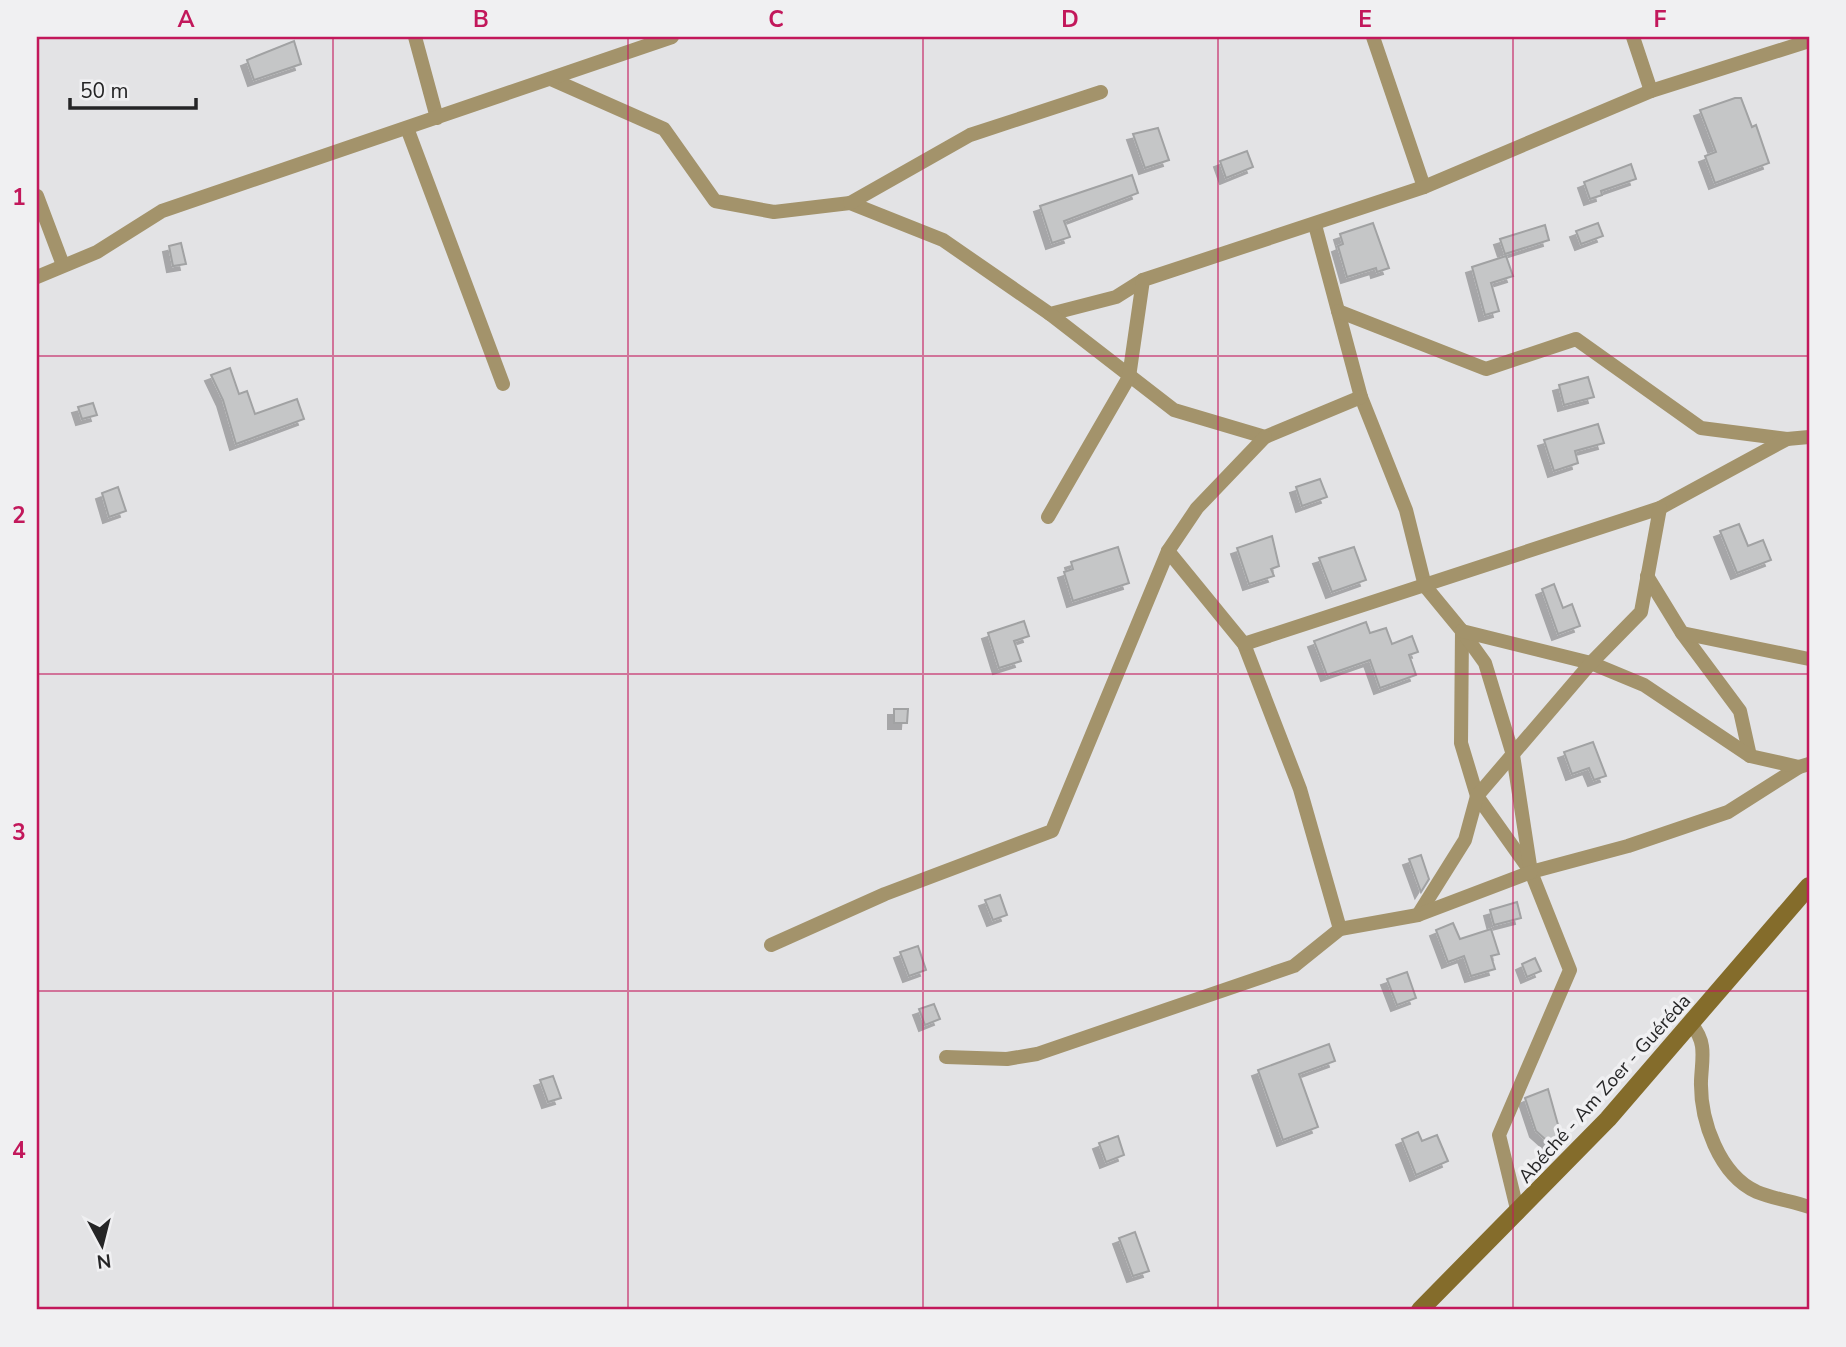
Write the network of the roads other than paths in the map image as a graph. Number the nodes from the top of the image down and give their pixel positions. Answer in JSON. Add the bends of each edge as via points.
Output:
{"nodes":[{"id":1,"x":415,"y":37,"type":"edge"},
{"id":2,"x":672,"y":37,"type":"edge"},
{"id":3,"x":1373,"y":37,"type":"edge"},
{"id":4,"x":1633,"y":37,"type":"edge"},
{"id":5,"x":1809,"y":41,"type":"edge"},
{"id":6,"x":551,"y":79,"type":"junction"},
{"id":7,"x":1101,"y":92,"type":"dead end"},
{"id":8,"x":1651,"y":92,"type":"junction"},
{"id":9,"x":437,"y":118,"type":"junction"},
{"id":10,"x":407,"y":128,"type":"junction"},
{"id":11,"x":1424,"y":187,"type":"junction"},
{"id":12,"x":37,"y":195,"type":"edge"},
{"id":13,"x":850,"y":203,"type":"junction"},
{"id":14,"x":1315,"y":225,"type":"junction"},
{"id":15,"x":63,"y":265,"type":"junction"},
{"id":16,"x":37,"y":277,"type":"edge"},
{"id":17,"x":1143,"y":280,"type":"junction"},
{"id":18,"x":1338,"y":311,"type":"junction"},
{"id":19,"x":1051,"y":314,"type":"junction"},
{"id":20,"x":1129,"y":377,"type":"junction"},
{"id":21,"x":503,"y":384,"type":"dead end"},
{"id":22,"x":1361,"y":397,"type":"junction"},
{"id":23,"x":1265,"y":437,"type":"junction"},
{"id":24,"x":1809,"y":438,"type":"edge"},
{"id":25,"x":1787,"y":439,"type":"junction"},
{"id":26,"x":1660,"y":508,"type":"junction"},
{"id":27,"x":1048,"y":517,"type":"dead end"},
{"id":28,"x":1168,"y":551,"type":"junction"},
{"id":29,"x":1647,"y":576,"type":"junction"},
{"id":30,"x":1425,"y":586,"type":"junction"},
{"id":31,"x":1462,"y":631,"type":"junction"},
{"id":32,"x":1682,"y":633,"type":"junction"},
{"id":33,"x":1244,"y":645,"type":"junction"},
{"id":34,"x":1809,"y":659,"type":"edge"},
{"id":35,"x":1591,"y":663,"type":"junction"},
{"id":36,"x":1513,"y":755,"type":"junction"},
{"id":37,"x":1750,"y":756,"type":"junction"},
{"id":38,"x":1804,"y":766,"type":"edge"},
{"id":39,"x":1477,"y":796,"type":"junction"},
{"id":40,"x":1531,"y":872,"type":"junction"},
{"id":41,"x":1809,"y":886,"type":"edge"},
{"id":42,"x":1418,"y":915,"type":"junction"},
{"id":43,"x":1340,"y":929,"type":"junction"},
{"id":44,"x":771,"y":945,"type":"dead end"},
{"id":45,"x":1692,"y":1025,"type":"junction"},
{"id":46,"x":946,"y":1057,"type":"dead end"},
{"id":47,"x":1809,"y":1208,"type":"edge"},
{"id":48,"x":1518,"y":1213,"type":"junction"},
{"id":49,"x":1420,"y":1310,"type":"edge"}],
"edges":[{"from":1,"to":9,"type":"street"},
{"from":2,"to":6,"type":"street"},
{"from":3,"to":11,"type":"street"},
{"from":4,"to":8,"type":"street"},
{"from":5,"to":8,"type":"street"},
{"from":6,"to":9,"type":"street"},
{"from":6,"to":13,"type":"street","via":[[664,129],[715,201],[774,212]]},
{"from":7,"to":13,"type":"street","via":[[970,135]]},
{"from":8,"to":11,"type":"street"},
{"from":9,"to":10,"type":"street"},
{"from":10,"to":15,"type":"street","via":[[162,211],[97,253]]},
{"from":10,"to":21,"type":"street"},
{"from":11,"to":14,"type":"street"},
{"from":12,"to":15,"type":"street"},
{"from":13,"to":19,"type":"street","via":[[943,240]]},
{"from":14,"to":17,"type":"street"},
{"from":14,"to":18,"type":"street"},
{"from":15,"to":16,"type":"street"},
{"from":17,"to":19,"type":"street","via":[[1116,297]]},
{"from":17,"to":20,"type":"street"},
{"from":18,"to":22,"type":"street"},
{"from":18,"to":25,"type":"street","via":[[1486,369],[1576,339],[1701,428]]},
{"from":19,"to":20,"type":"street"},
{"from":20,"to":23,"type":"street","via":[[1174,410]]},
{"from":20,"to":27,"type":"street"},
{"from":22,"to":23,"type":"street"},
{"from":22,"to":30,"type":"street","via":[[1406,510]]},
{"from":23,"to":28,"type":"street","via":[[1197,508]]},
{"from":24,"to":25,"type":"street"},
{"from":25,"to":26,"type":"street"},
{"from":26,"to":29,"type":"street"},
{"from":26,"to":30,"type":"street"},
{"from":28,"to":33,"type":"street"},
{"from":28,"to":44,"type":"street","via":[[1052,831],[886,894]]},
{"from":29,"to":32,"type":"street"},
{"from":29,"to":35,"type":"street","via":[[1641,612]]},
{"from":30,"to":31,"type":"street"},
{"from":30,"to":33,"type":"street"},
{"from":31,"to":35,"type":"street"},
{"from":31,"to":36,"type":"street","via":[[1485,663]]},
{"from":31,"to":39,"type":"street","via":[[1461,743]]},
{"from":32,"to":34,"type":"street"},
{"from":32,"to":37,"type":"street","via":[[1740,711]]},
{"from":33,"to":43,"type":"street","via":[[1300,789]]},
{"from":35,"to":36,"type":"street"},
{"from":35,"to":37,"type":"street","via":[[1644,685]]},
{"from":36,"to":39,"type":"street"},
{"from":36,"to":40,"type":"street"},
{"from":37,"to":38,"type":"street"},
{"from":38,"to":40,"type":"street","via":[[1728,812]]},
{"from":39,"to":40,"type":"street"},
{"from":39,"to":42,"type":"street","via":[[1465,840]]},
{"from":40,"to":42,"type":"street"},
{"from":40,"to":48,"type":"street","via":[[1570,970],[1499,1135]]},
{"from":41,"to":45,"type":"main road","name":"Abéché - Am Zoer - Guéréda"},
{"from":42,"to":43,"type":"street"},
{"from":43,"to":46,"type":"street","via":[[1294,966],[1037,1054],[1007,1059]]},
{"from":45,"to":47,"type":"street","via":[[1701,1037],[1701,1098],[1720,1155],[1731,1172],[1755,1191]]},
{"from":45,"to":48,"type":"main road","name":"Abéché - Am Zoer - Guéréda"},
{"from":48,"to":49,"type":"main road","name":"Abéché - Am Zoer - Guéréda"}]}
